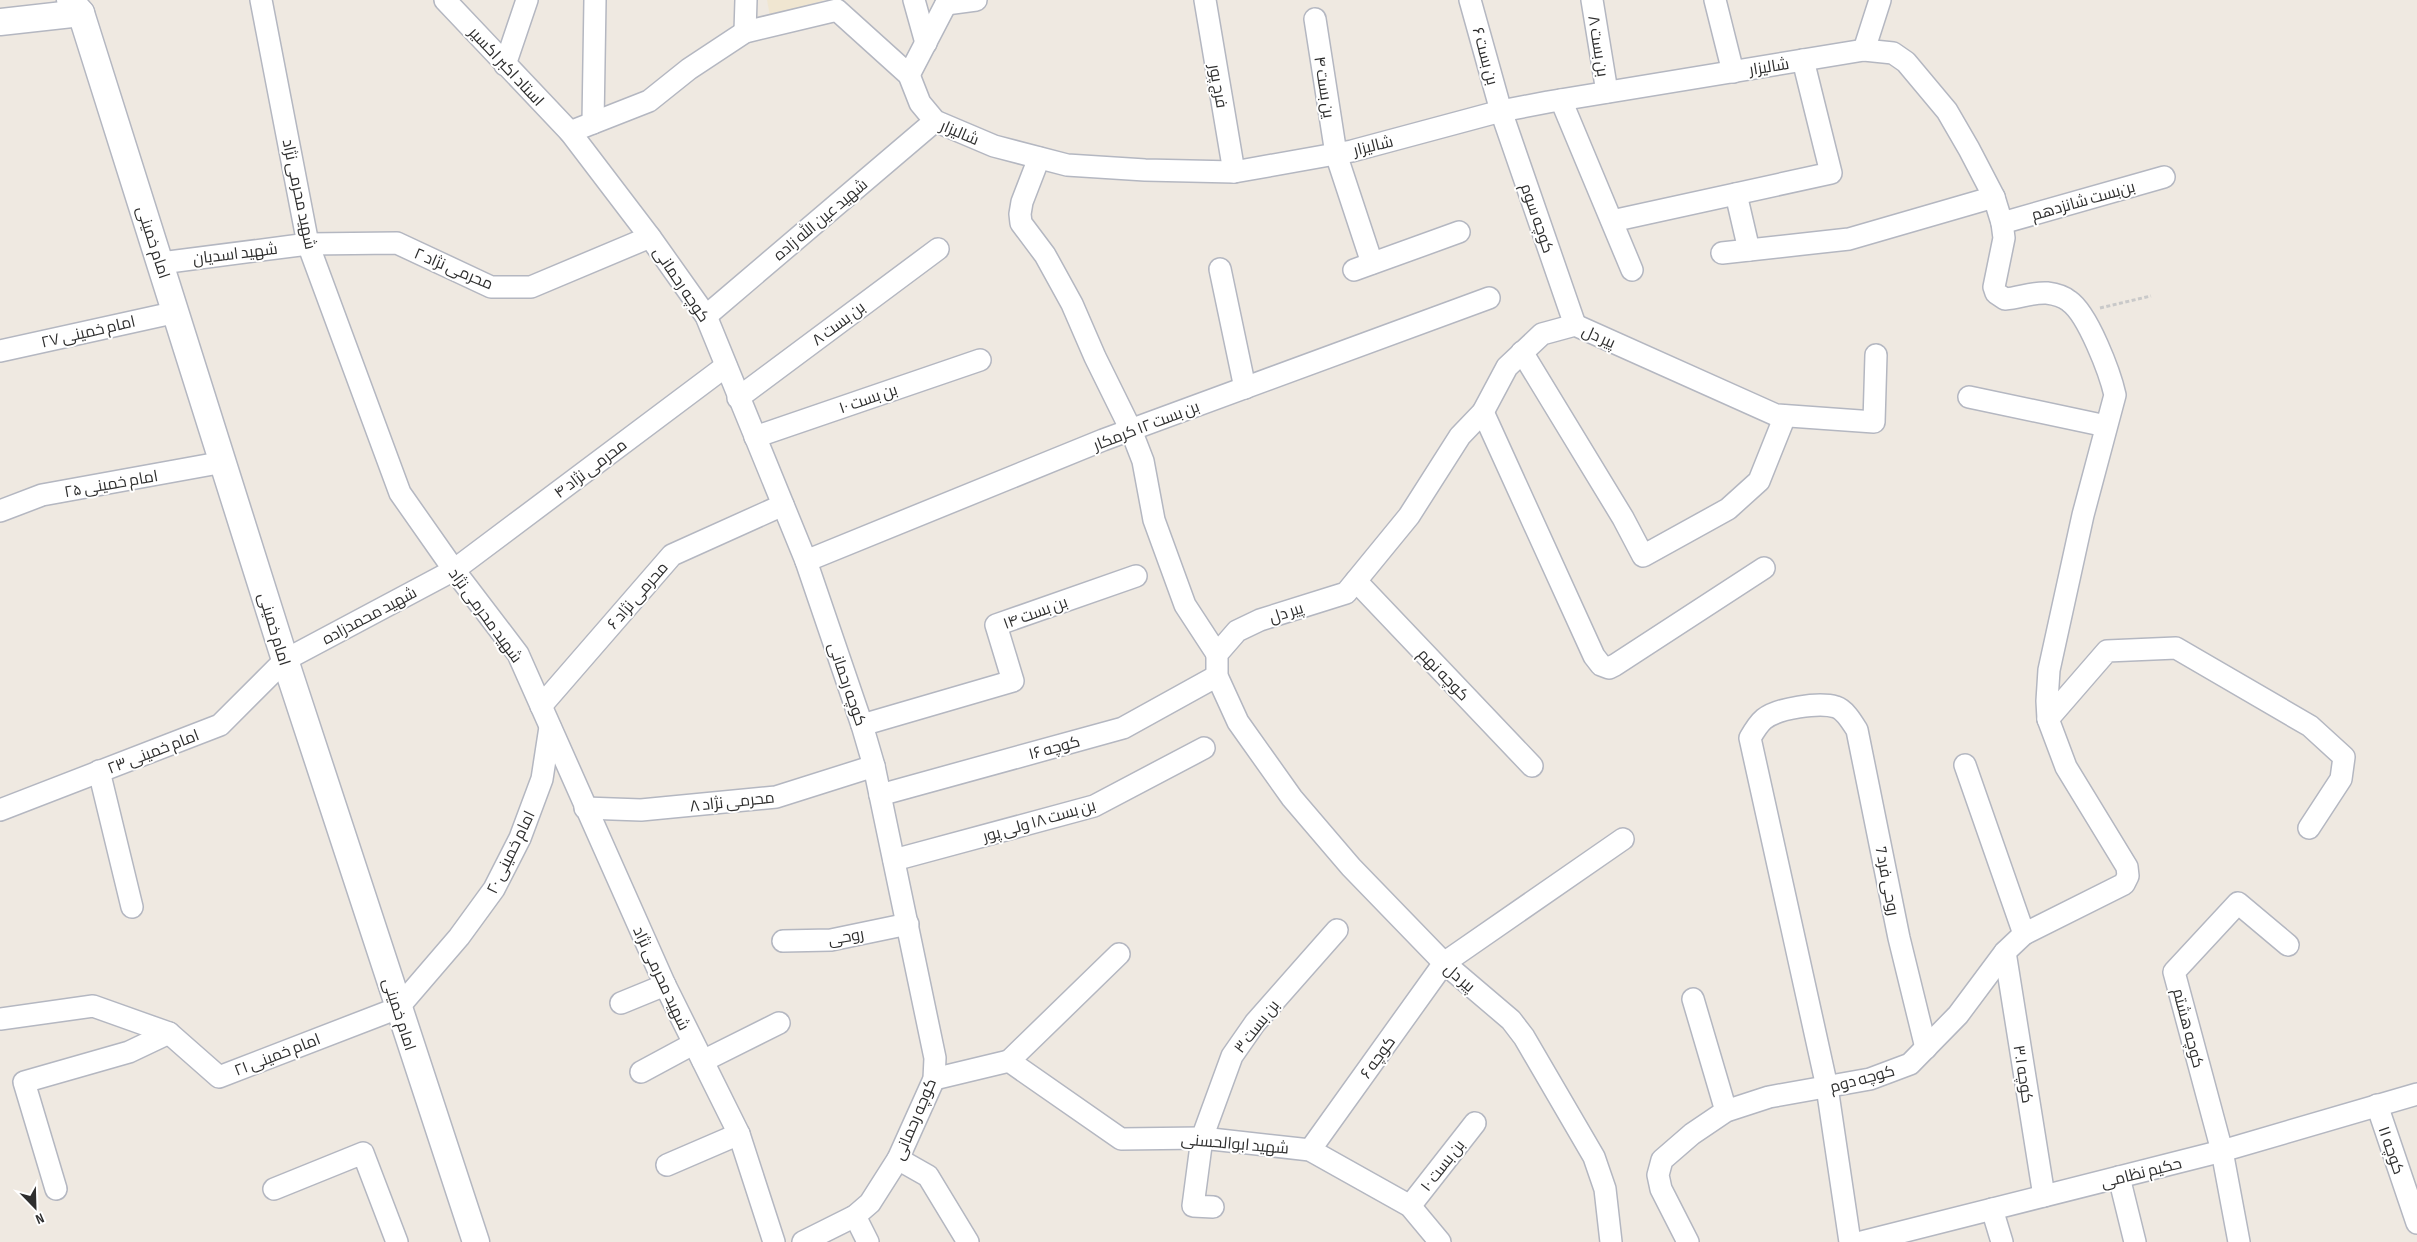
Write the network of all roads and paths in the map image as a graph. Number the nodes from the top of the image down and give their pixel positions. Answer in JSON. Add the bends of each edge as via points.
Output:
{"nodes":[{"id":1,"x":262,"y":0,"type":"edge"},
{"id":2,"x":445,"y":0,"type":"edge"},
{"id":3,"x":528,"y":0,"type":"edge"},
{"id":4,"x":595,"y":0,"type":"edge"},
{"id":5,"x":746,"y":0,"type":"edge"},
{"id":6,"x":914,"y":0,"type":"edge"},
{"id":7,"x":976,"y":0,"type":"edge"},
{"id":8,"x":1204,"y":0,"type":"edge"},
{"id":9,"x":1470,"y":0,"type":"edge"},
{"id":10,"x":1592,"y":0,"type":"edge"},
{"id":11,"x":1715,"y":0,"type":"edge"},
{"id":12,"x":1880,"y":0,"type":"edge"},
{"id":13,"x":947,"y":2,"type":"edge"},
{"id":14,"x":78,"y":4,"type":"edge"},
{"id":15,"x":1315,"y":19,"type":"dead end"},
{"id":16,"x":0,"y":22,"type":"edge"},
{"id":17,"x":745,"y":32,"type":"junction"},
{"id":18,"x":926,"y":43,"type":"junction"},
{"id":19,"x":1864,"y":50,"type":"junction"},
{"id":20,"x":1804,"y":60,"type":"junction"},
{"id":21,"x":504,"y":65,"type":"junction"},
{"id":22,"x":1733,"y":72,"type":"junction"},
{"id":23,"x":909,"y":75,"type":"junction"},
{"id":24,"x":1606,"y":92,"type":"junction"},
{"id":25,"x":1561,"y":100,"type":"junction"},
{"id":26,"x":1501,"y":111,"type":"junction"},
{"id":27,"x":935,"y":122,"type":"junction"},
{"id":28,"x":593,"y":123,"type":"junction"},
{"id":29,"x":570,"y":132,"type":"junction"},
{"id":30,"x":1336,"y":154,"type":"junction"},
{"id":31,"x":1039,"y":158,"type":"junction"},
{"id":32,"x":1234,"y":172,"type":"junction"},
{"id":33,"x":2164,"y":177,"type":"dead end"},
{"id":34,"x":1736,"y":194,"type":"junction"},
{"id":35,"x":1994,"y":197,"type":"junction"},
{"id":36,"x":1612,"y":221,"type":"junction"},
{"id":37,"x":2002,"y":223,"type":"junction"},
{"id":38,"x":1459,"y":232,"type":"dead end"},
{"id":39,"x":650,"y":237,"type":"junction"},
{"id":40,"x":308,"y":244,"type":"junction"},
{"id":41,"x":938,"y":249,"type":"dead end"},
{"id":42,"x":1749,"y":250,"type":"junction"},
{"id":43,"x":1722,"y":253,"type":"dead end"},
{"id":44,"x":161,"y":263,"type":"junction"},
{"id":45,"x":1220,"y":269,"type":"dead end"},
{"id":46,"x":1632,"y":270,"type":"dead end"},
{"id":47,"x":2151,"y":296,"type":"dead end"},
{"id":48,"x":1489,"y":298,"type":"dead end"},
{"id":49,"x":177,"y":312,"type":"junction"},
{"id":50,"x":2080,"y":313,"type":"junction"},
{"id":51,"x":706,"y":316,"type":"junction"},
{"id":52,"x":1575,"y":325,"type":"junction"},
{"id":53,"x":0,"y":351,"type":"edge"},
{"id":54,"x":1522,"y":352,"type":"junction"},
{"id":55,"x":1876,"y":355,"type":"dead end"},
{"id":56,"x":980,"y":360,"type":"dead end"},
{"id":57,"x":726,"y":366,"type":"junction"},
{"id":58,"x":1245,"y":388,"type":"junction"},
{"id":59,"x":1969,"y":397,"type":"dead end"},
{"id":60,"x":738,"y":398,"type":"junction"},
{"id":61,"x":1483,"y":412,"type":"junction"},
{"id":62,"x":1785,"y":416,"type":"junction"},
{"id":63,"x":2106,"y":426,"type":"junction"},
{"id":64,"x":1131,"y":430,"type":"junction"},
{"id":65,"x":756,"y":437,"type":"junction"},
{"id":66,"x":224,"y":462,"type":"junction"},
{"id":67,"x":783,"y":505,"type":"junction"},
{"id":68,"x":0,"y":511,"type":"edge"},
{"id":69,"x":806,"y":561,"type":"junction"},
{"id":70,"x":1764,"y":568,"type":"dead end"},
{"id":71,"x":454,"y":570,"type":"junction"},
{"id":72,"x":1136,"y":576,"type":"dead end"},
{"id":73,"x":1356,"y":581,"type":"junction"},
{"id":74,"x":1217,"y":654,"type":"junction"},
{"id":75,"x":285,"y":660,"type":"junction"},
{"id":76,"x":1218,"y":676,"type":"junction"},
{"id":77,"x":541,"y":706,"type":"junction"},
{"id":78,"x":2048,"y":719,"type":"junction"},
{"id":79,"x":550,"y":726,"type":"junction"},
{"id":80,"x":862,"y":726,"type":"junction"},
{"id":81,"x":1204,"y":748,"type":"dead end"},
{"id":82,"x":1965,"y":765,"type":"dead end"},
{"id":83,"x":874,"y":766,"type":"junction"},
{"id":84,"x":1532,"y":766,"type":"dead end"},
{"id":85,"x":99,"y":771,"type":"junction"},
{"id":86,"x":880,"y":795,"type":"junction"},
{"id":87,"x":585,"y":808,"type":"junction"},
{"id":88,"x":0,"y":810,"type":"edge"},
{"id":89,"x":2309,"y":828,"type":"dead end"},
{"id":90,"x":1623,"y":839,"type":"dead end"},
{"id":91,"x":894,"y":860,"type":"junction"},
{"id":92,"x":132,"y":907,"type":"dead end"},
{"id":93,"x":908,"y":924,"type":"junction"},
{"id":94,"x":1337,"y":930,"type":"dead end"},
{"id":95,"x":2024,"y":934,"type":"junction"},
{"id":96,"x":783,"y":941,"type":"dead end"},
{"id":97,"x":2288,"y":944,"type":"dead end"},
{"id":98,"x":2005,"y":952,"type":"junction"},
{"id":99,"x":1119,"y":954,"type":"dead end"},
{"id":100,"x":1444,"y":963,"type":"junction"},
{"id":101,"x":665,"y":986,"type":"junction"},
{"id":102,"x":1693,"y":999,"type":"dead end"},
{"id":103,"x":621,"y":1003,"type":"dead end"},
{"id":104,"x":398,"y":1008,"type":"junction"},
{"id":105,"x":0,"y":1019,"type":"edge"},
{"id":106,"x":779,"y":1023,"type":"dead end"},
{"id":107,"x":168,"y":1033,"type":"junction"},
{"id":108,"x":1926,"y":1048,"type":"junction"},
{"id":109,"x":698,"y":1052,"type":"junction"},
{"id":110,"x":1009,"y":1061,"type":"junction"},
{"id":111,"x":641,"y":1072,"type":"dead end"},
{"id":112,"x":934,"y":1079,"type":"junction"},
{"id":113,"x":1827,"y":1087,"type":"junction"},
{"id":114,"x":2417,"y":1094,"type":"edge"},
{"id":115,"x":2377,"y":1106,"type":"junction"},
{"id":116,"x":1726,"y":1110,"type":"junction"},
{"id":117,"x":1475,"y":1123,"type":"dead end"},
{"id":118,"x":739,"y":1134,"type":"junction"},
{"id":119,"x":1202,"y":1138,"type":"junction"},
{"id":120,"x":1310,"y":1150,"type":"junction"},
{"id":121,"x":2222,"y":1151,"type":"junction"},
{"id":122,"x":898,"y":1159,"type":"junction"},
{"id":123,"x":667,"y":1165,"type":"dead end"},
{"id":124,"x":2120,"y":1177,"type":"junction"},
{"id":125,"x":56,"y":1188,"type":"dead end"},
{"id":126,"x":274,"y":1189,"type":"dead end"},
{"id":127,"x":2044,"y":1196,"type":"junction"},
{"id":128,"x":1410,"y":1206,"type":"junction"},
{"id":129,"x":1213,"y":1207,"type":"dead end"},
{"id":130,"x":1992,"y":1209,"type":"junction"},
{"id":131,"x":855,"y":1216,"type":"junction"},
{"id":132,"x":2417,"y":1224,"type":"edge"},
{"id":133,"x":397,"y":1242,"type":"edge"},
{"id":134,"x":476,"y":1242,"type":"edge"},
{"id":135,"x":774,"y":1242,"type":"edge"},
{"id":136,"x":803,"y":1242,"type":"edge"},
{"id":137,"x":868,"y":1242,"type":"edge"},
{"id":138,"x":968,"y":1242,"type":"edge"},
{"id":139,"x":1440,"y":1242,"type":"edge"},
{"id":140,"x":1611,"y":1242,"type":"edge"},
{"id":141,"x":1688,"y":1242,"type":"edge"},
{"id":142,"x":1850,"y":1242,"type":"edge"},
{"id":143,"x":1862,"y":1242,"type":"edge"},
{"id":144,"x":2002,"y":1242,"type":"edge"},
{"id":145,"x":2135,"y":1242,"type":"edge"},
{"id":146,"x":2239,"y":1242,"type":"edge"}],
"edges":[{"from":1,"to":40,"type":"street","name":"شهید محرمی نژاد"},
{"from":2,"to":21,"type":"street","name":"استاد اکبر اکسیر"},
{"from":3,"to":21,"type":"street"},
{"from":4,"to":28,"type":"street"},
{"from":5,"to":17,"type":"street"},
{"from":6,"to":18,"type":"street"},
{"from":7,"to":13,"type":"street"},
{"from":8,"to":32,"type":"street","name":"فرج پور"},
{"from":9,"to":26,"type":"street","name":"بن بست ۶"},
{"from":10,"to":24,"type":"street","name":"بن بست ۸"},
{"from":11,"to":22,"type":"street"},
{"from":12,"to":19,"type":"street"},
{"from":13,"to":18,"type":"street"},
{"from":14,"to":16,"type":"street"},
{"from":14,"to":44,"type":"street","name":"امام خمینی"},
{"from":15,"to":30,"type":"street","name":"ین بست ۴"},
{"from":17,"to":23,"type":"street","via":[[837,10]]},
{"from":17,"to":28,"type":"street","via":[[689,69],[649,101]]},
{"from":18,"to":23,"type":"street"},
{"from":19,"to":20,"type":"street","name":"شالیزار"},
{"from":19,"to":35,"type":"street","name":"شالیزار","via":[[1893,52],[1906,62],[1947,111]]},
{"from":20,"to":22,"type":"street","name":"شالیزار"},
{"from":20,"to":34,"type":"street","via":[[1831,173]]},
{"from":21,"to":29,"type":"street","name":"استاد اکبر اکسیر"},
{"from":22,"to":24,"type":"street","name":"شالیزار"},
{"from":23,"to":27,"type":"street","name":"شالیزار","via":[[920,103]]},
{"from":24,"to":25,"type":"street","name":"شالیزار"},
{"from":25,"to":26,"type":"street","name":"شالیزار"},
{"from":25,"to":36,"type":"street"},
{"from":26,"to":30,"type":"street","name":"شالیزار"},
{"from":26,"to":52,"type":"street","name":"کوچه سوم"},
{"from":27,"to":31,"type":"street","name":"شالیزار","via":[[994,146]]},
{"from":27,"to":51,"type":"street","name":"شهید عین الله زاده"},
{"from":28,"to":29,"type":"street"},
{"from":29,"to":39,"type":"street","name":"کوچه رحمانی"},
{"from":30,"to":32,"type":"street","name":"شالیزار"},
{"from":30,"to":38,"type":"street","name":"ین بست ۴","via":[[1363,266]]},
{"from":31,"to":32,"type":"street","name":"شالیزار","via":[[1067,165]]},
{"from":31,"to":64,"type":"street","via":[[1022,202],[1021,224],[1044,255],[1072,304]]},
{"from":33,"to":37,"type":"street","name":"بن‌بست شانزدهم"},
{"from":34,"to":36,"type":"street"},
{"from":34,"to":42,"type":"street"},
{"from":35,"to":37,"type":"street","name":"شالیزار"},
{"from":35,"to":42,"type":"street","via":[[1849,239]]},
{"from":36,"to":46,"type":"street"},
{"from":37,"to":50,"type":"street","name":"شالیزار","via":[[2004,238],[1995,278],[1996,293],[2005,299],[2034,294],[2060,296],[2071,302]]},
{"from":39,"to":40,"type":"street","name":"محرمی نژاد ۲","via":[[531,287],[490,287],[397,243]]},
{"from":39,"to":51,"type":"street","name":"کوچه رحمانی"},
{"from":40,"to":44,"type":"street","name":"شهید اسدیان"},
{"from":40,"to":71,"type":"street","name":"شهید محرمی نژاد","via":[[400,493]]},
{"from":41,"to":60,"type":"street","name":"بن بست ۸"},
{"from":42,"to":43,"type":"street"},
{"from":44,"to":49,"type":"street","name":"امام خمینی"},
{"from":45,"to":58,"type":"street"},
{"from":47,"to":50,"type":"path"},
{"from":48,"to":58,"type":"street","name":"بن بست ۱۲ کرمکار"},
{"from":49,"to":53,"type":"street","name":"امام خمینی ۲۷"},
{"from":49,"to":66,"type":"street","name":"امام خمینی"},
{"from":50,"to":63,"type":"street","via":[[2111,379],[2115,395]]},
{"from":51,"to":57,"type":"street","name":"کوچه رحمانی"},
{"from":52,"to":54,"type":"street","name":"پیر دل","via":[[1542,334]]},
{"from":52,"to":62,"type":"street","name":"پیر دل","via":[[1776,415]]},
{"from":54,"to":61,"type":"street","name":"پیر دل","via":[[1507,367]]},
{"from":54,"to":62,"type":"street","via":[[1643,556],[1728,509],[1759,481]]},
{"from":55,"to":62,"type":"street","name":"پیر دل","via":[[1874,422]]},
{"from":56,"to":65,"type":"street","name":"بن بست ۱۰"},
{"from":57,"to":60,"type":"street","name":"کوچه رحمانی"},
{"from":57,"to":71,"type":"street","name":"محرمی نژاد ۴"},
{"from":58,"to":64,"type":"street","name":"بن بست ۱۲ کرمکار"},
{"from":59,"to":63,"type":"street"},
{"from":60,"to":65,"type":"street","name":"کوچه رحمانی"},
{"from":61,"to":70,"type":"street","via":[[1594,656],[1601,665],[1609,668],[1615,665]]},
{"from":61,"to":73,"type":"street","name":"پیر دل","via":[[1460,436],[1409,516]]},
{"from":63,"to":78,"type":"street","via":[[2049,670]]},
{"from":64,"to":69,"type":"street","name":"بن بست ۱۲ کرمکار"},
{"from":64,"to":74,"type":"street","via":[[1143,461],[1154,520],[1185,605]]},
{"from":65,"to":67,"type":"street","name":"کوچه رحمانی"},
{"from":66,"to":68,"type":"street","name":"امام خمینی ۲۵","via":[[42,495]]},
{"from":66,"to":75,"type":"street","name":"امام خمینی"},
{"from":67,"to":69,"type":"street","name":"کوچه رحمانی"},
{"from":67,"to":77,"type":"street","name":"محرمی نژاد ۶","via":[[672,555]]},
{"from":69,"to":80,"type":"street","name":"کوچه رحمانی"},
{"from":71,"to":75,"type":"street","name":"شهید محمدزاده"},
{"from":71,"to":77,"type":"street","name":"شهید محرمی نژاد","via":[[518,654]]},
{"from":72,"to":80,"type":"street","name":"بن بست ۱۴","via":[[996,625],[1013,681]]},
{"from":73,"to":74,"type":"street","name":"پیر دل","via":[[1346,593],[1260,620],[1237,631]]},
{"from":73,"to":84,"type":"street","name":"کوچه نهم"},
{"from":74,"to":76,"type":"street","name":"پیر دل"},
{"from":75,"to":85,"type":"street","name":"امام خمینی ۲۳","via":[[220,725]]},
{"from":75,"to":104,"type":"street","name":"امام خمینی"},
{"from":76,"to":86,"type":"street","name":"کوچه ۱۶","via":[[1123,728]]},
{"from":76,"to":100,"type":"street","name":"پیر دل","via":[[1238,722],[1292,798],[1351,867]]},
{"from":77,"to":79,"type":"street","name":"شهید محرمی نژاد"},
{"from":78,"to":89,"type":"street","via":[[2107,651],[2176,648],[2310,726],[2344,757],[2341,779]]},
{"from":78,"to":95,"type":"street","name":"کوچه دوم","via":[[2066,767],[2127,867],[2128,876],[2124,884]]},
{"from":79,"to":87,"type":"street","name":"شهید محرمی نژاد"},
{"from":79,"to":104,"type":"street","name":"امام خمینی ۲۰","via":[[542,779],[520,838],[494,889],[459,937]]},
{"from":80,"to":83,"type":"street","name":"کوچه رحمانی"},
{"from":81,"to":91,"type":"street","name":"بن بست ۱۸ ولی پور","via":[[1094,806]]},
{"from":82,"to":95,"type":"street"},
{"from":83,"to":86,"type":"street","name":"کوچه رحمانی"},
{"from":83,"to":87,"type":"street","name":"محرمی نژاد ۸","via":[[776,797],[641,810]]},
{"from":85,"to":88,"type":"street","name":"امام خمینی ۲۳"},
{"from":85,"to":92,"type":"street"},
{"from":86,"to":91,"type":"street","name":"کوچه رحمانی"},
{"from":87,"to":101,"type":"street","name":"شهید محرمی نژاد"},
{"from":90,"to":100,"type":"street","name":"کوچه ۶"},
{"from":91,"to":93,"type":"street","name":"کوچه رحمانی"},
{"from":93,"to":96,"type":"street","name":"روحی","via":[[831,940]]},
{"from":93,"to":112,"type":"street","name":"کوچه رحمانی","via":[[935,1058]]},
{"from":94,"to":119,"type":"street","name":"بن بست ۳","via":[[1255,1024],[1232,1056]]},
{"from":95,"to":98,"type":"street","name":"کوچه دوم"},
{"from":97,"to":121,"type":"street","name":"کوچه هشتم","via":[[2238,903],[2174,972]]},
{"from":98,"to":108,"type":"street","name":"کوچه دوم","via":[[1958,1015]]},
{"from":98,"to":127,"type":"street","name":"کوچه ۳.۱"},
{"from":99,"to":110,"type":"street"},
{"from":100,"to":120,"type":"street","name":"کوچه ۶"},
{"from":100,"to":140,"type":"street","name":"پیر دل","via":[[1511,1020],[1524,1037],[1594,1158],[1605,1188]]},
{"from":101,"to":103,"type":"street"},
{"from":101,"to":109,"type":"street","name":"شهید محرمی نژاد"},
{"from":102,"to":116,"type":"street"},
{"from":104,"to":107,"type":"street","name":"امام خمینی ۲۱","via":[[219,1077]]},
{"from":104,"to":134,"type":"street","name":"امام خمینی"},
{"from":105,"to":107,"type":"street","via":[[93,1006]]},
{"from":106,"to":109,"type":"street"},
{"from":107,"to":125,"type":"street","via":[[129,1052],[24,1082]]},
{"from":108,"to":113,"type":"street","name":"کوچه دوم","via":[[1910,1064],[1870,1079]]},
{"from":108,"to":113,"type":"street","name":"روحی فرد 7","via":[[1899,938],[1857,730],[1838,707],[1796,708],[1765,718],[1750,738]]},
{"from":109,"to":111,"type":"street"},
{"from":109,"to":118,"type":"street","name":"شهید محرمی نژاد"},
{"from":110,"to":112,"type":"street"},
{"from":110,"to":119,"type":"street","name":"شهید ابوالحسنی","via":[[1121,1139]]},
{"from":112,"to":122,"type":"street","name":"کوچه رحمانی"},
{"from":113,"to":116,"type":"street","name":"کوچه دوم","via":[[1769,1096]]},
{"from":113,"to":142,"type":"street"},
{"from":114,"to":115,"type":"street","name":"حکیم نظامی"},
{"from":115,"to":121,"type":"street","name":"حکیم نظامی"},
{"from":115,"to":132,"type":"street","name":"کوچه ۱۱"},
{"from":116,"to":141,"type":"street","name":"کوچه دوم","via":[[1662,1160],[1658,1175],[1661,1189]]},
{"from":117,"to":128,"type":"street","name":"بن بست ۱۰"},
{"from":118,"to":123,"type":"street"},
{"from":118,"to":135,"type":"street","name":"شهید محرمی نژاد"},
{"from":119,"to":120,"type":"street","name":"شهید ابوالحسنی"},
{"from":119,"to":129,"type":"street","name":"بن بست ۳","via":[[1193,1206]]},
{"from":120,"to":128,"type":"street","name":"شهید ابوالحسنی"},
{"from":121,"to":124,"type":"street","name":"حکیم نظامی"},
{"from":121,"to":146,"type":"street"},
{"from":122,"to":131,"type":"street","name":"کوچه رحمانی","via":[[870,1203]]},
{"from":122,"to":138,"type":"street","via":[[928,1176]]},
{"from":124,"to":127,"type":"street","name":"حکیم نظامی"},
{"from":124,"to":145,"type":"street"},
{"from":126,"to":133,"type":"street","via":[[363,1154]]},
{"from":127,"to":130,"type":"street","name":"حکیم نظامی"},
{"from":128,"to":139,"type":"street","name":"شهید ابوالحسنی"},
{"from":130,"to":143,"type":"street","name":"حکیم نظامی"},
{"from":130,"to":144,"type":"street"},
{"from":131,"to":136,"type":"street","name":"کوچه رحمانی"},
{"from":131,"to":137,"type":"street"}]}
